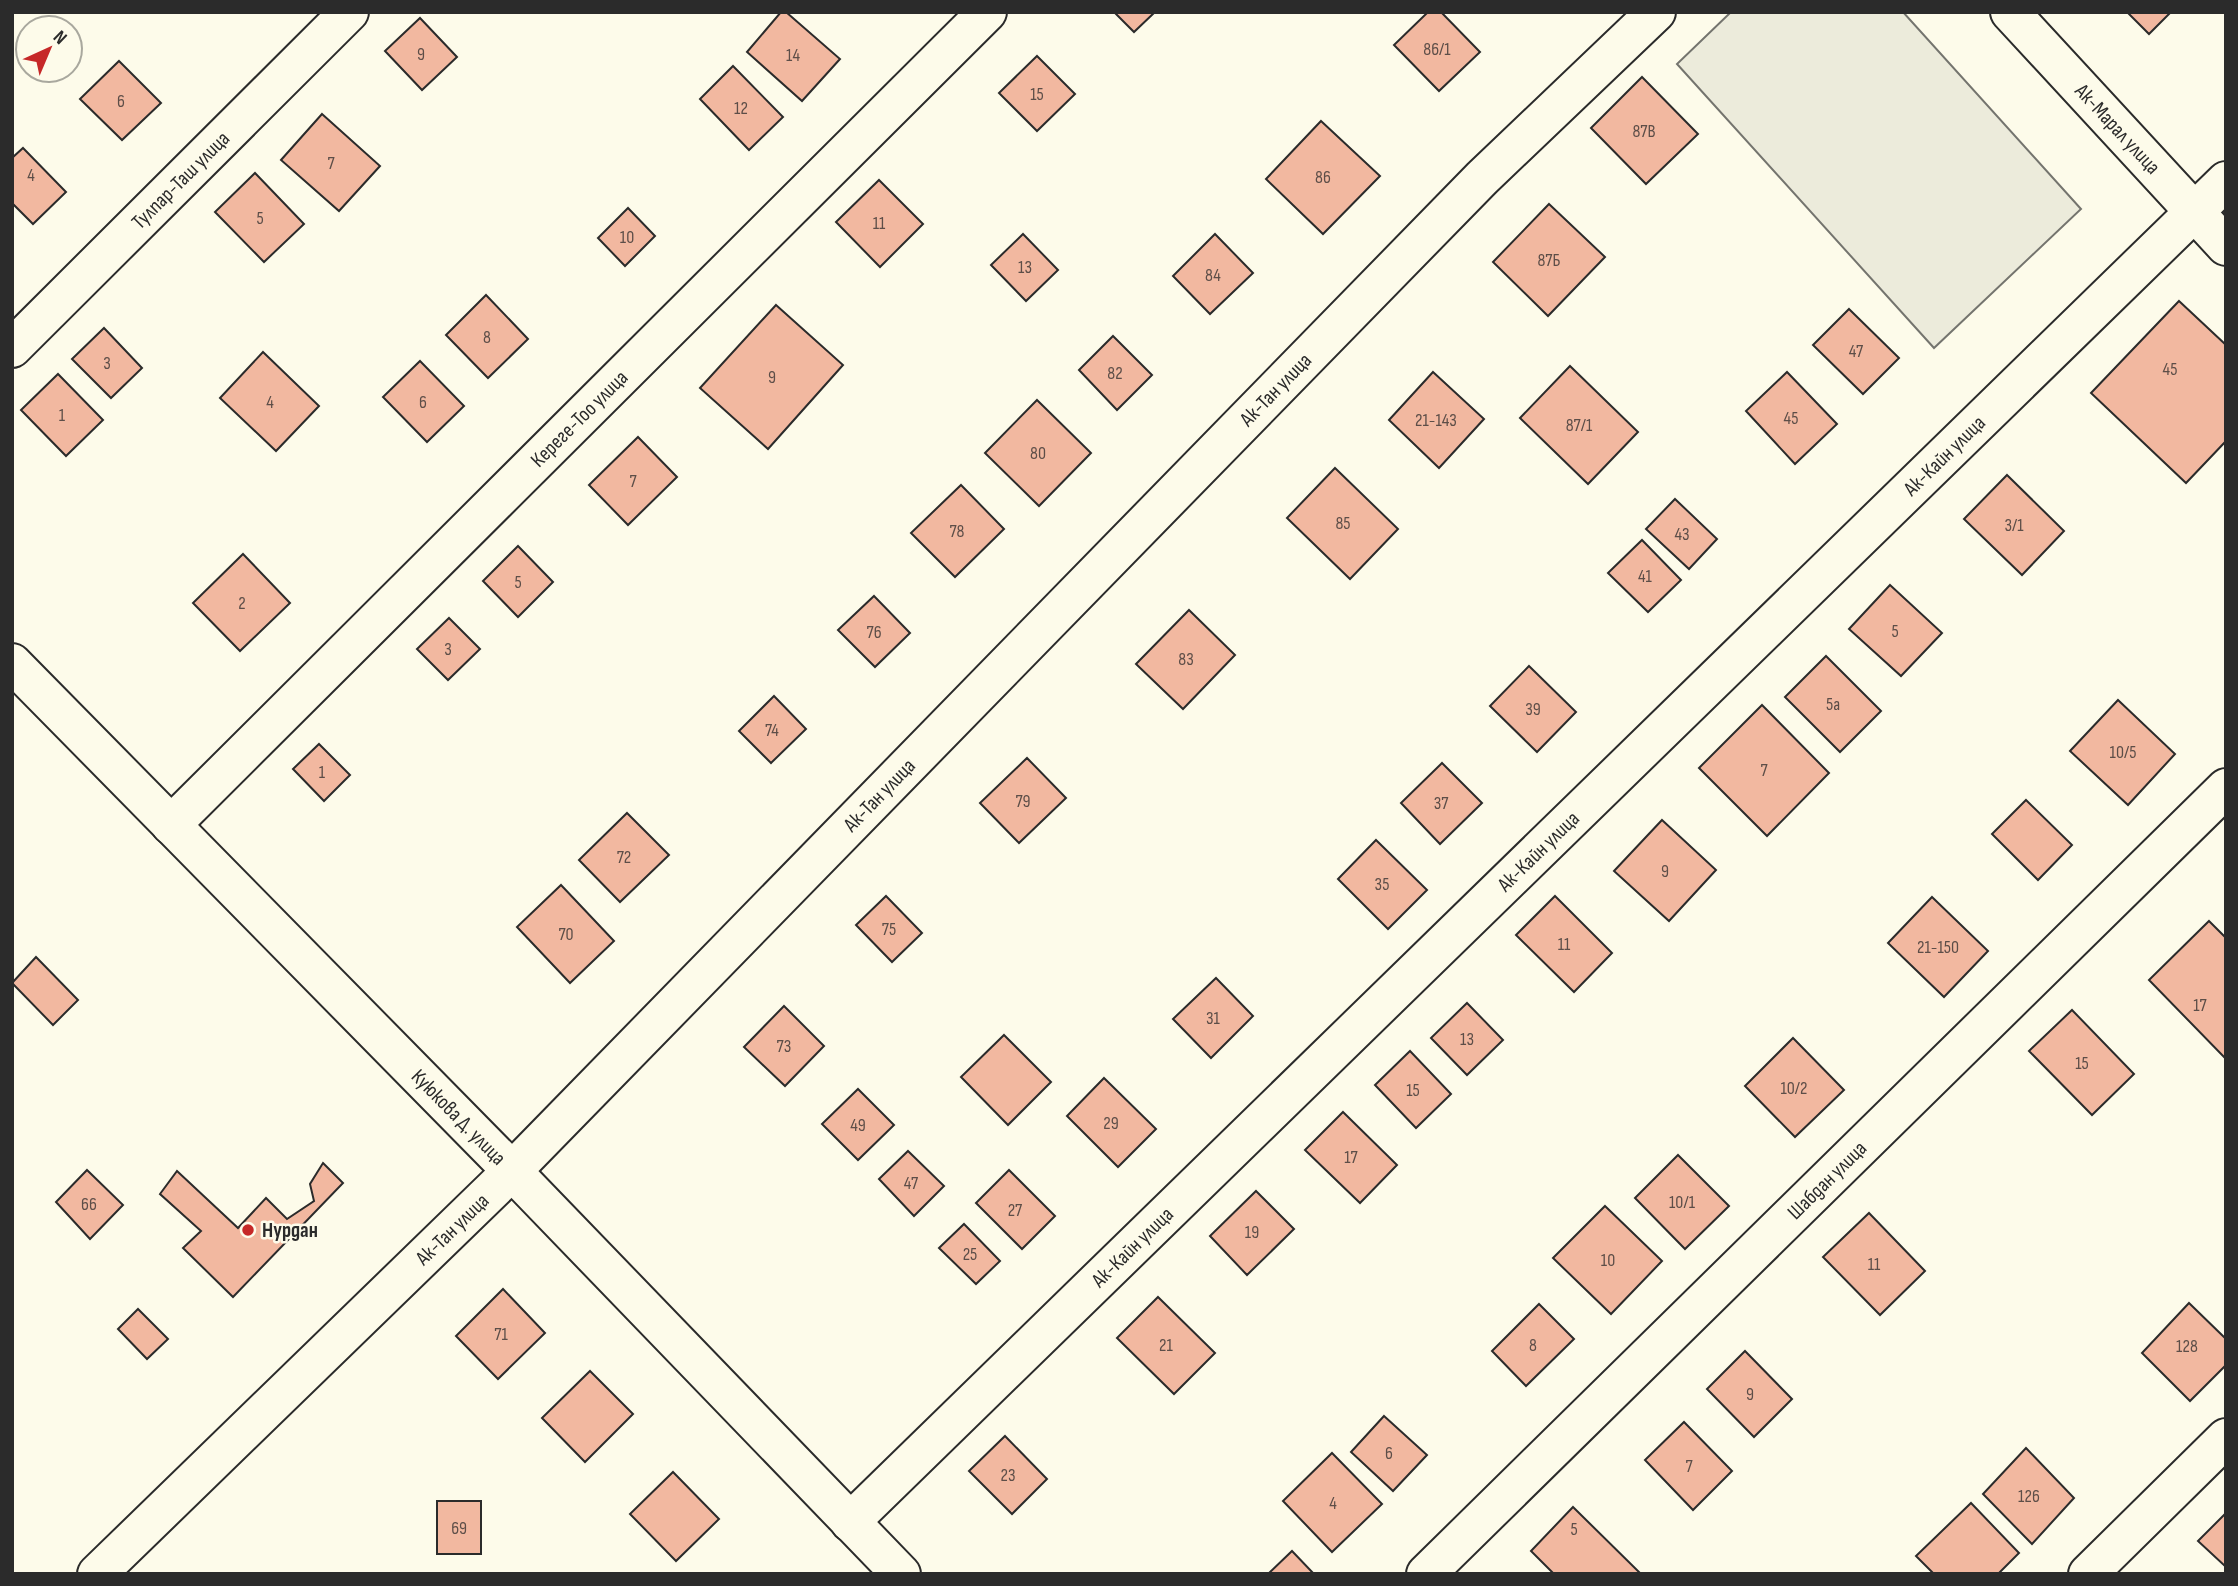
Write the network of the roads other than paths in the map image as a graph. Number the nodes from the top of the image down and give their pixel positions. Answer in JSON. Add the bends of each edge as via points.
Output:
{"nodes":[{"id":1,"x":349,"y":12,"type":"edge"},
{"id":2,"x":986,"y":12,"type":"edge"},
{"id":3,"x":1656,"y":12,"type":"edge"},
{"id":4,"x":2010,"y":12,"type":"edge"},
{"id":5,"x":2226,"y":181,"type":"edge"},
{"id":6,"x":2194,"y":212,"type":"junction"},
{"id":7,"x":2226,"y":246,"type":"edge"},
{"id":8,"x":12,"y":348,"type":"edge"},
{"id":9,"x":12,"y":663,"type":"edge"},
{"id":10,"x":2226,"y":788,"type":"edge"},
{"id":11,"x":171,"y":825,"type":"junction"},
{"id":12,"x":512,"y":1171,"type":"junction"},
{"id":13,"x":2226,"y":1438,"type":"edge"},
{"id":14,"x":850,"y":1522,"type":"junction"},
{"id":15,"x":97,"y":1574,"type":"edge"},
{"id":16,"x":901,"y":1574,"type":"edge"},
{"id":17,"x":1426,"y":1574,"type":"edge"},
{"id":18,"x":2088,"y":1574,"type":"edge"}],
"edges":[{"from":1,"to":8,"type":"street","name":"Тулпар-Таш улица"},
{"from":2,"to":11,"type":"street","name":"Кереге-Тоо улица"},
{"from":3,"to":12,"type":"street","name":"Ак-Тан улица","via":[[1482,178]]},
{"from":4,"to":6,"type":"street","name":"Ак-Марал улица"},
{"from":5,"to":6,"type":"street","name":"Ак-Кайн улица"},
{"from":6,"to":7,"type":"street","name":"Ак-Марал улица"},
{"from":6,"to":14,"type":"street","name":"Ак-Кайн улица"},
{"from":9,"to":11,"type":"street","name":"Куюкова Д. улица"},
{"from":10,"to":17,"type":"street","name":"Шабдан улица"},
{"from":11,"to":12,"type":"street","name":"Куюкова Д. улица"},
{"from":12,"to":14,"type":"street","name":"Куюкова Д. улица"},
{"from":12,"to":15,"type":"street","name":"Ак-Тан улица"},
{"from":13,"to":18,"type":"street"},
{"from":14,"to":16,"type":"street","name":"Куюкова Д. улица"}]}
